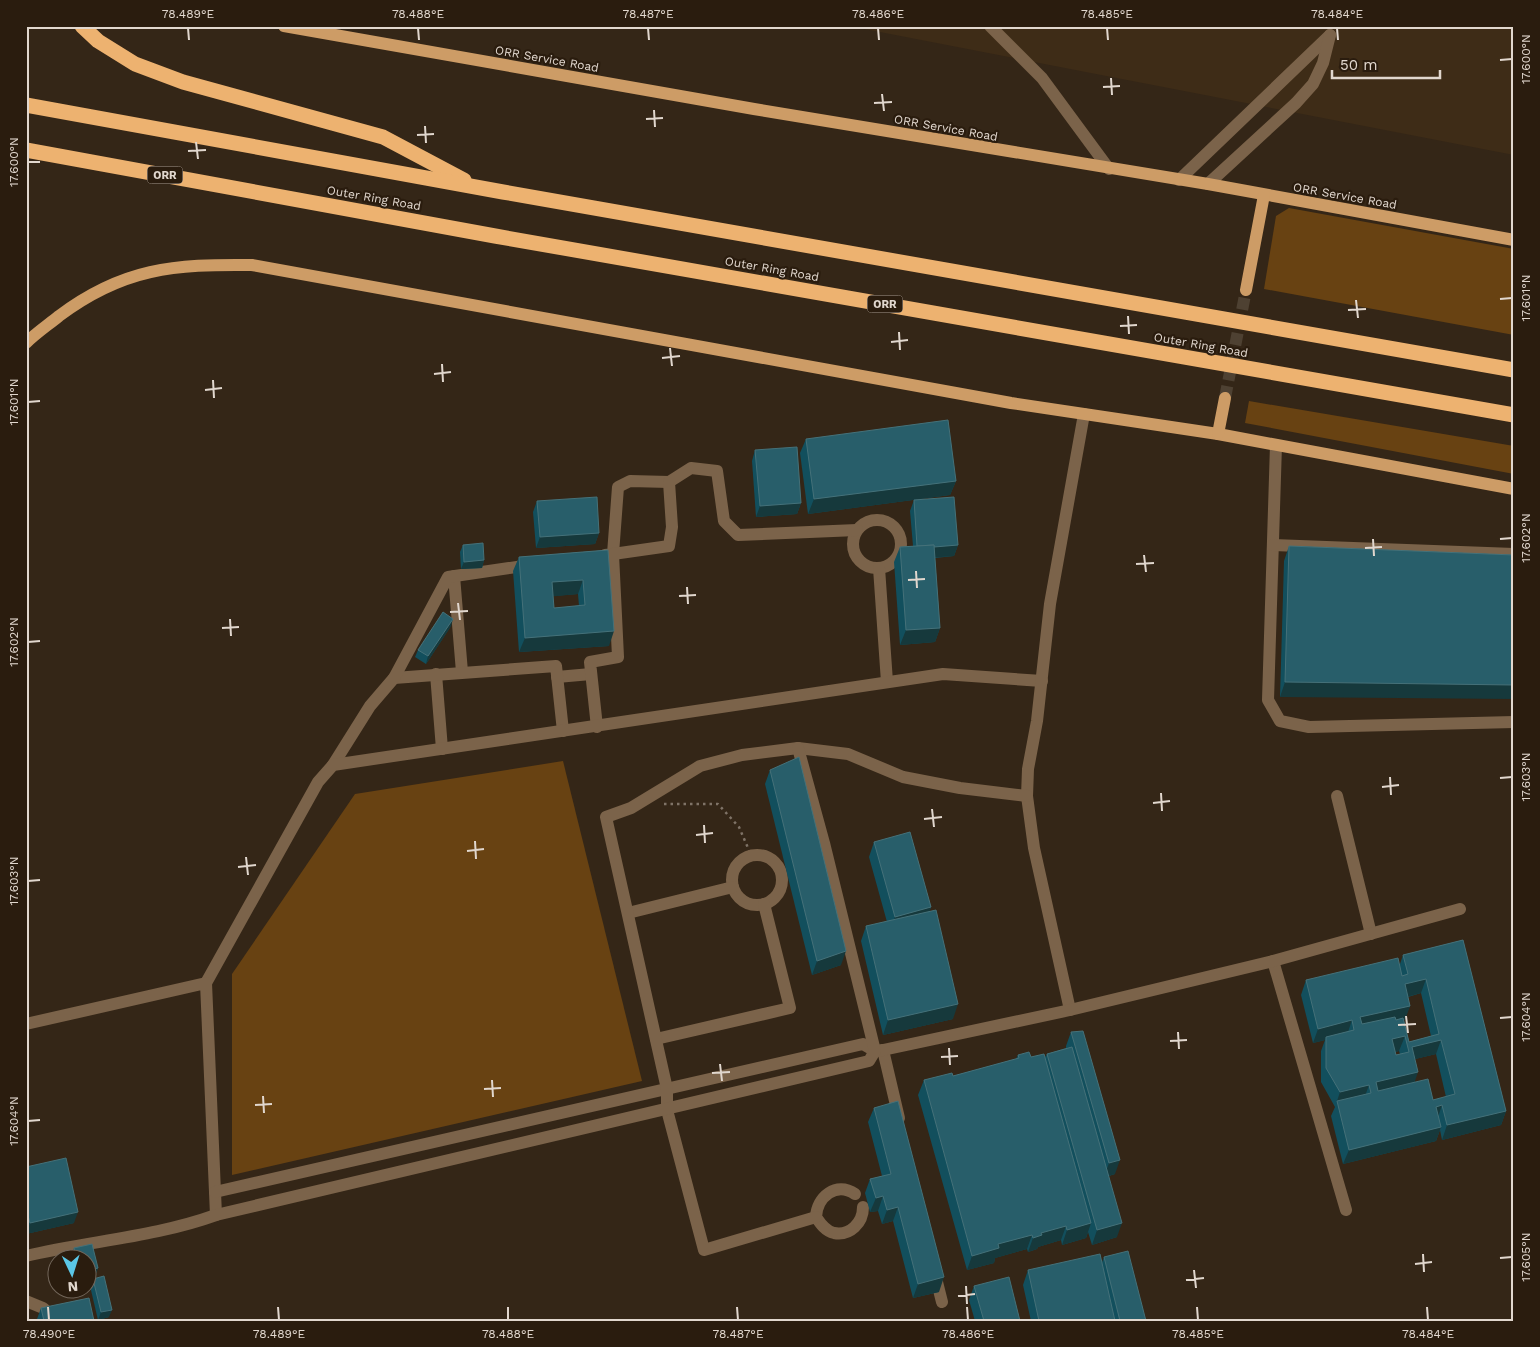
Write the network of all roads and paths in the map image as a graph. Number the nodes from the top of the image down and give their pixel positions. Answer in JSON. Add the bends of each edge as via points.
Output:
{"nodes":[{"id":1,"x":82,"y":26,"type":"edge"},
{"id":2,"x":284,"y":26,"type":"edge"},
{"id":3,"x":990,"y":26,"type":"edge"},
{"id":4,"x":1330,"y":30,"type":"edge"},
{"id":5,"x":26,"y":105,"type":"edge"},
{"id":6,"x":26,"y":150,"type":"edge"},
{"id":7,"x":1109,"y":169,"type":"junction"},
{"id":8,"x":1179,"y":180,"type":"junction"},
{"id":9,"x":1208,"y":184,"type":"junction"},
{"id":10,"x":479,"y":188,"type":"junction"},
{"id":11,"x":1264,"y":195,"type":"junction"},
{"id":12,"x":1514,"y":240,"type":"edge"},
{"id":13,"x":1246,"y":290,"type":"tunnel mouth"},
{"id":14,"x":26,"y":343,"type":"edge"},
{"id":15,"x":1514,"y":370,"type":"edge"},
{"id":16,"x":1225,"y":398,"type":"tunnel mouth"},
{"id":17,"x":1084,"y":414,"type":"junction"},
{"id":18,"x":1514,"y":415,"type":"edge"},
{"id":19,"x":1218,"y":434,"type":"junction"},
{"id":20,"x":1276,"y":445,"type":"junction"},
{"id":21,"x":669,"y":482,"type":"junction"},
{"id":22,"x":1514,"y":488,"type":"edge"},
{"id":23,"x":857,"y":530,"type":"junction"},
{"id":24,"x":1273,"y":545,"type":"junction"},
{"id":25,"x":613,"y":554,"type":"junction"},
{"id":26,"x":1514,"y":554,"type":"edge"},
{"id":27,"x":594,"y":557,"type":"edge"},
{"id":28,"x":547,"y":563,"type":"edge"},
{"id":29,"x":879,"y":568,"type":"junction"},
{"id":30,"x":454,"y":576,"type":"junction"},
{"id":31,"x":462,"y":672,"type":"junction"},
{"id":32,"x":436,"y":674,"type":"junction"},
{"id":33,"x":591,"y":674,"type":"junction"},
{"id":34,"x":557,"y":677,"type":"junction"},
{"id":35,"x":394,"y":678,"type":"junction"},
{"id":36,"x":1042,"y":681,"type":"junction"},
{"id":37,"x":887,"y":682,"type":"junction"},
{"id":38,"x":1514,"y":722,"type":"edge"},
{"id":39,"x":597,"y":727,"type":"junction"},
{"id":40,"x":563,"y":731,"type":"junction"},
{"id":41,"x":798,"y":748,"type":"junction"},
{"id":42,"x":442,"y":749,"type":"junction"},
{"id":43,"x":332,"y":765,"type":"junction"},
{"id":44,"x":1027,"y":796,"type":"junction"},
{"id":45,"x":1338,"y":796,"type":"dead end"},
{"id":46,"x":659,"y":804,"type":"dead end"},
{"id":47,"x":751,"y":855,"type":"junction"},
{"id":48,"x":733,"y":887,"type":"junction"},
{"id":49,"x":764,"y":904,"type":"junction"},
{"id":50,"x":1460,"y":909,"type":"dead end"},
{"id":51,"x":628,"y":913,"type":"junction"},
{"id":52,"x":1372,"y":934,"type":"junction"},
{"id":53,"x":1273,"y":961,"type":"junction"},
{"id":54,"x":206,"y":983,"type":"junction"},
{"id":55,"x":1070,"y":1010,"type":"junction"},
{"id":56,"x":26,"y":1024,"type":"edge"},
{"id":57,"x":656,"y":1039,"type":"junction"},
{"id":58,"x":879,"y":1050,"type":"junction"},
{"id":59,"x":668,"y":1089,"type":"junction"},
{"id":60,"x":667,"y":1110,"type":"junction"},
{"id":61,"x":902,"y":1132,"type":"edge"},
{"id":62,"x":215,"y":1192,"type":"junction"},
{"id":63,"x":855,"y":1194,"type":"dead end"},
{"id":64,"x":863,"y":1208,"type":"dead end"},
{"id":65,"x":1346,"y":1210,"type":"dead end"},
{"id":66,"x":216,"y":1215,"type":"junction"},
{"id":67,"x":816,"y":1217,"type":"junction"},
{"id":68,"x":26,"y":1256,"type":"edge"},
{"id":69,"x":933,"y":1264,"type":"edge"},
{"id":70,"x":26,"y":1301,"type":"edge"},
{"id":71,"x":942,"y":1302,"type":"dead end"},
{"id":72,"x":51,"y":1315,"type":"edge"}],
"edges":[{"from":1,"to":10,"type":"highway","via":[[98,41],[136,64],[183,82],[383,137]]},
{"from":2,"to":7,"type":"main road","name":"ORR Service Road"},
{"from":3,"to":7,"type":"street","via":[[1042,78]]},
{"from":4,"to":8,"type":"street"},
{"from":4,"to":9,"type":"street","via":[[1324,63],[1313,84]]},
{"from":5,"to":10,"type":"highway"},
{"from":6,"to":18,"type":"highway","name":"Outer Ring Road","number":"ORR"},
{"from":7,"to":8,"type":"main road","name":"ORR Service Road"},
{"from":8,"to":9,"type":"main road","name":"ORR Service Road"},
{"from":9,"to":11,"type":"main road","name":"ORR Service Road"},
{"from":10,"to":15,"type":"highway"},
{"from":11,"to":12,"type":"main road","name":"ORR Service Road"},
{"from":11,"to":13,"type":"main road"},
{"from":14,"to":17,"type":"main road","via":[[80,301],[128,276],[171,268],[252,265]]},
{"from":16,"to":19,"type":"main road"},
{"from":17,"to":19,"type":"main road"},
{"from":17,"to":36,"type":"street","via":[[1050,604]]},
{"from":19,"to":20,"type":"main road"},
{"from":20,"to":22,"type":"main road"},
{"from":20,"to":24,"type":"street"},
{"from":21,"to":23,"type":"street","via":[[691,468],[717,471],[724,521],[738,535]]},
{"from":21,"to":25,"type":"street","via":[[630,481],[618,487]]},
{"from":21,"to":25,"type":"street","via":[[672,527],[669,546]]},
{"from":23,"to":29,"type":"street","via":[[853,543],[856,556],[866,565]]},
{"from":23,"to":29,"type":"street","via":[[868,521],[882,520],[894,526],[901,538],[900,552],[892,562]]},
{"from":24,"to":26,"type":"street"},
{"from":24,"to":38,"type":"street","via":[[1268,700],[1280,721],[1310,727]]},
{"from":25,"to":27,"type":"street"},
{"from":25,"to":33,"type":"street","via":[[618,657],[590,662]]},
{"from":28,"to":30,"type":"street"},
{"from":29,"to":37,"type":"street"},
{"from":30,"to":31,"type":"street"},
{"from":30,"to":35,"type":"street","via":[[448,577]]},
{"from":31,"to":32,"type":"street"},
{"from":31,"to":34,"type":"street","via":[[556,666]]},
{"from":32,"to":35,"type":"street"},
{"from":32,"to":42,"type":"street"},
{"from":33,"to":34,"type":"street"},
{"from":33,"to":39,"type":"street"},
{"from":34,"to":40,"type":"street"},
{"from":35,"to":43,"type":"street","via":[[370,706]]},
{"from":36,"to":37,"type":"street","via":[[943,674]]},
{"from":36,"to":44,"type":"street","via":[[1028,769]]},
{"from":37,"to":39,"type":"street"},
{"from":39,"to":40,"type":"street"},
{"from":40,"to":42,"type":"street"},
{"from":41,"to":44,"type":"street","via":[[848,754],[903,777]]},
{"from":41,"to":51,"type":"street","via":[[742,755],[700,766],[632,808],[606,817]]},
{"from":41,"to":58,"type":"street"},
{"from":42,"to":43,"type":"street"},
{"from":43,"to":54,"type":"street","via":[[318,782]]},
{"from":44,"to":55,"type":"street","via":[[1034,848]]},
{"from":45,"to":52,"type":"street"},
{"from":46,"to":47,"type":"path","via":[[718,804],[739,827]]},
{"from":47,"to":48,"type":"street","via":[[739,862],[732,874]]},
{"from":47,"to":49,"type":"street","via":[[764,856],[775,862],[782,873],[782,886],[775,898]]},
{"from":48,"to":49,"type":"street","via":[[740,898],[751,904]]},
{"from":48,"to":51,"type":"street"},
{"from":49,"to":57,"type":"street","via":[[790,1008]]},
{"from":50,"to":52,"type":"street"},
{"from":51,"to":57,"type":"street"},
{"from":52,"to":53,"type":"street"},
{"from":53,"to":55,"type":"street"},
{"from":53,"to":65,"type":"street"},
{"from":54,"to":56,"type":"street"},
{"from":54,"to":62,"type":"street"},
{"from":55,"to":58,"type":"street"},
{"from":57,"to":59,"type":"street"},
{"from":58,"to":59,"type":"street","via":[[863,1044]]},
{"from":58,"to":60,"type":"street","via":[[869,1061]]},
{"from":58,"to":61,"type":"street"},
{"from":59,"to":60,"type":"street"},
{"from":59,"to":62,"type":"street"},
{"from":60,"to":66,"type":"street"},
{"from":60,"to":67,"type":"street","via":[[704,1250]]},
{"from":62,"to":66,"type":"street"},
{"from":63,"to":67,"type":"street","via":[[842,1190],[826,1195],[820,1200]]},
{"from":64,"to":67,"type":"street","via":[[862,1220],[840,1232],[833,1233]]},
{"from":66,"to":68,"type":"street","via":[[190,1224]]},
{"from":69,"to":71,"type":"street"},
{"from":70,"to":72,"type":"street"}]}
